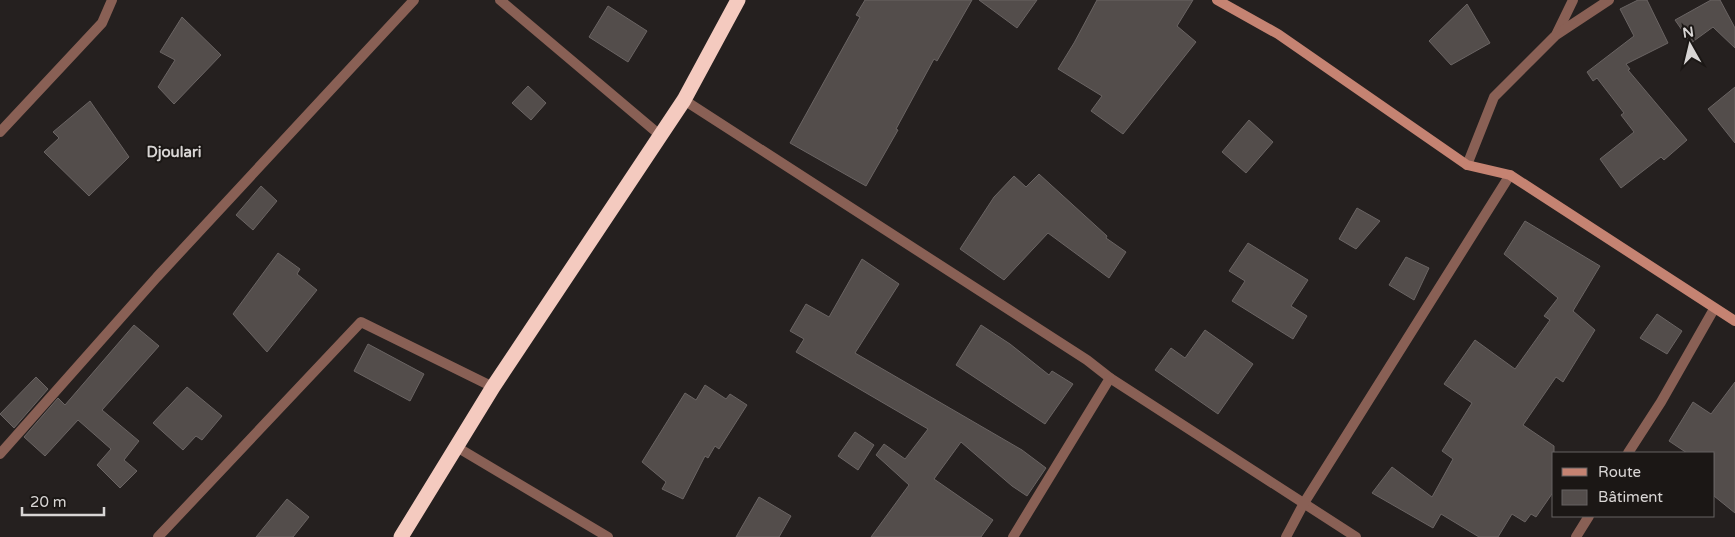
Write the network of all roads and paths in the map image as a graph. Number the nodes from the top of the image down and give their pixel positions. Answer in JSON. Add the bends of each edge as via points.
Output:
{"nodes":[{"id":1,"x":112,"y":0,"type":"edge"},
{"id":2,"x":414,"y":0,"type":"edge"},
{"id":3,"x":500,"y":0,"type":"edge"},
{"id":4,"x":738,"y":0,"type":"edge"},
{"id":5,"x":1217,"y":0,"type":"edge"},
{"id":6,"x":1573,"y":0,"type":"edge"},
{"id":7,"x":1609,"y":0,"type":"edge"},
{"id":8,"x":1556,"y":35,"type":"junction"},
{"id":9,"x":684,"y":100,"type":"junction"},
{"id":10,"x":0,"y":132,"type":"edge"},
{"id":11,"x":661,"y":136,"type":"junction"},
{"id":12,"x":1467,"y":165,"type":"junction"},
{"id":13,"x":1510,"y":175,"type":"junction"},
{"id":14,"x":1714,"y":309,"type":"junction"},
{"id":15,"x":1735,"y":322,"type":"edge"},
{"id":16,"x":1110,"y":378,"type":"junction"},
{"id":17,"x":493,"y":387,"type":"junction"},
{"id":18,"x":455,"y":446,"type":"junction"},
{"id":19,"x":1629,"y":452,"type":"edge"},
{"id":20,"x":0,"y":454,"type":"edge"},
{"id":21,"x":1304,"y":503,"type":"junction"},
{"id":22,"x":1588,"y":517,"type":"edge"},
{"id":23,"x":158,"y":537,"type":"edge"},
{"id":24,"x":401,"y":537,"type":"edge"},
{"id":25,"x":608,"y":537,"type":"edge"},
{"id":26,"x":1013,"y":537,"type":"edge"},
{"id":27,"x":1286,"y":537,"type":"edge"},
{"id":28,"x":1356,"y":537,"type":"edge"},
{"id":29,"x":1576,"y":537,"type":"edge"}],
"edges":[{"from":1,"to":10,"type":"street","via":[[102,24]]},
{"from":2,"to":20,"type":"street","via":[[157,276]]},
{"from":3,"to":11,"type":"street"},
{"from":4,"to":9,"type":"highway"},
{"from":5,"to":12,"type":"street","via":[[1278,34]]},
{"from":6,"to":8,"type":"street"},
{"from":7,"to":8,"type":"street"},
{"from":8,"to":12,"type":"street","via":[[1494,97]]},
{"from":9,"to":11,"type":"highway"},
{"from":9,"to":16,"type":"street","via":[[1087,360]]},
{"from":11,"to":17,"type":"highway"},
{"from":12,"to":13,"type":"street"},
{"from":13,"to":14,"type":"street"},
{"from":13,"to":21,"type":"street"},
{"from":14,"to":15,"type":"street"},
{"from":14,"to":19,"type":"street"},
{"from":16,"to":21,"type":"street"},
{"from":16,"to":26,"type":"street"},
{"from":17,"to":18,"type":"highway"},
{"from":17,"to":23,"type":"street","via":[[361,322]]},
{"from":18,"to":24,"type":"highway"},
{"from":18,"to":25,"type":"street"},
{"from":21,"to":27,"type":"street"},
{"from":21,"to":28,"type":"street"},
{"from":22,"to":29,"type":"street"}]}
